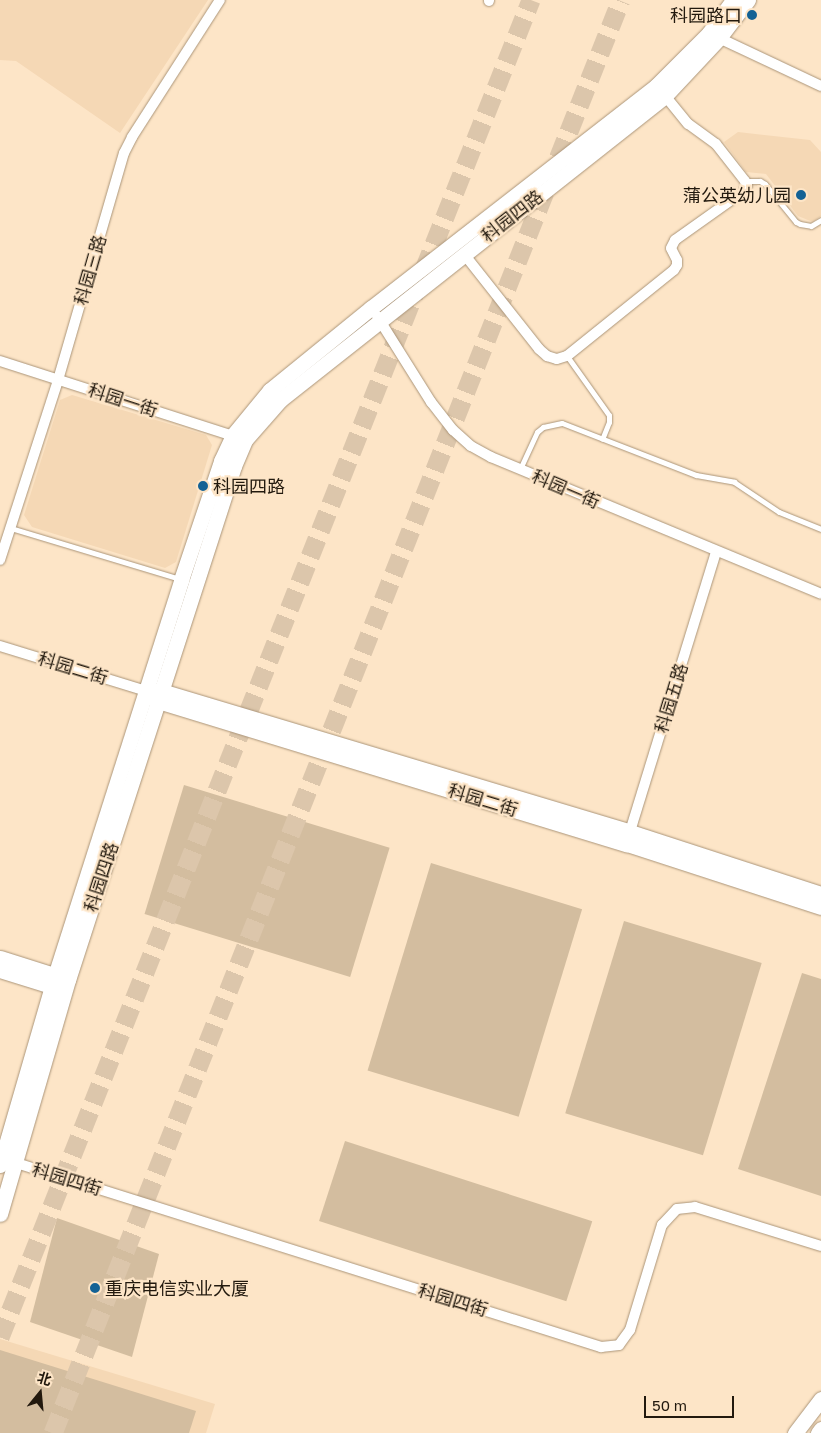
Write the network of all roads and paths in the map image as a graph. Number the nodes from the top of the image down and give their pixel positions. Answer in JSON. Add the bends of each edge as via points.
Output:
{"nodes":[{"id":1,"x":220,"y":0,"type":"edge"},
{"id":2,"x":733,"y":0,"type":"edge"},
{"id":3,"x":748,"y":0,"type":"edge"},
{"id":4,"x":719,"y":38,"type":"junction"},
{"id":5,"x":821,"y":86,"type":"edge"},
{"id":6,"x":661,"y":91,"type":"junction"},
{"id":7,"x":746,"y":181,"type":"junction"},
{"id":8,"x":821,"y":220,"type":"edge"},
{"id":9,"x":464,"y":254,"type":"junction"},
{"id":10,"x":371,"y":308,"type":"junction"},
{"id":11,"x":381,"y":320,"type":"junction"},
{"id":12,"x":567,"y":356,"type":"junction"},
{"id":13,"x":0,"y":361,"type":"edge"},
{"id":14,"x":58,"y":380,"type":"junction"},
{"id":15,"x":239,"y":438,"type":"junction"},
{"id":16,"x":602,"y":439,"type":"junction"},
{"id":17,"x":520,"y":470,"type":"junction"},
{"id":18,"x":10,"y":527,"type":"junction"},
{"id":19,"x":821,"y":529,"type":"edge"},
{"id":20,"x":716,"y":552,"type":"junction"},
{"id":21,"x":0,"y":560,"type":"edge"},
{"id":22,"x":181,"y":580,"type":"junction"},
{"id":23,"x":821,"y":594,"type":"edge"},
{"id":24,"x":0,"y":646,"type":"edge"},
{"id":25,"x":146,"y":691,"type":"junction"},
{"id":26,"x":160,"y":696,"type":"junction"},
{"id":27,"x":628,"y":838,"type":"junction"},
{"id":28,"x":821,"y":894,"type":"edge"},
{"id":29,"x":821,"y":907,"type":"edge"},
{"id":30,"x":0,"y":958,"type":"edge"},
{"id":31,"x":0,"y":970,"type":"edge"},
{"id":32,"x":60,"y":983,"type":"junction"},
{"id":33,"x":6,"y":1162,"type":"edge"},
{"id":34,"x":0,"y":1214,"type":"edge"},
{"id":35,"x":821,"y":1246,"type":"edge"},
{"id":36,"x":821,"y":1399,"type":"edge"},
{"id":37,"x":821,"y":1429,"type":"edge"},
{"id":38,"x":795,"y":1433,"type":"edge"},
{"id":39,"x":818,"y":1433,"type":"edge"}],
"edges":[{"from":1,"to":14,"type":"street","name":"科园三路","via":[[124,153]]},
{"from":2,"to":6,"type":"main road","name":"科园四路"},
{"from":3,"to":4,"type":"main road","name":"科园四路"},
{"from":4,"to":5,"type":"street"},
{"from":4,"to":6,"type":"main road","name":"科园四路"},
{"from":6,"to":7,"type":"street","via":[[688,124],[716,144]]},
{"from":6,"to":9,"type":"main road","name":"科园四路"},
{"from":6,"to":10,"type":"main road","name":"科园四路"},
{"from":7,"to":8,"type":"lane","via":[[765,184],[796,222],[811,226]]},
{"from":7,"to":12,"type":"street","via":[[744,191],[673,243],[671,248],[677,265],[674,270]]},
{"from":9,"to":11,"type":"main road","name":"科园四路"},
{"from":9,"to":12,"type":"street","via":[[538,349],[557,359]]},
{"from":10,"to":11,"type":"street","name":"科园一街"},
{"from":10,"to":15,"type":"main road","name":"科园四路","via":[[270,390]]},
{"from":11,"to":15,"type":"main road","name":"科园四路","via":[[280,400]]},
{"from":11,"to":17,"type":"street","name":"科园一街","via":[[431,402],[454,430],[478,450]]},
{"from":12,"to":16,"type":"lane","via":[[609,415]]},
{"from":13,"to":14,"type":"street","name":"科园一街"},
{"from":14,"to":15,"type":"street","name":"科园一街"},
{"from":14,"to":18,"type":"street","name":"科园三路"},
{"from":15,"to":22,"type":"main road","name":"科园四路","via":[[220,461]]},
{"from":15,"to":26,"type":"main road","name":"科园四路","via":[[234,466]]},
{"from":16,"to":17,"type":"lane","via":[[562,423],[542,427]]},
{"from":16,"to":19,"type":"lane","via":[[696,475],[734,482],[779,512]]},
{"from":17,"to":20,"type":"street","name":"科园一街"},
{"from":18,"to":21,"type":"street","name":"科园三路"},
{"from":18,"to":22,"type":"lane"},
{"from":20,"to":23,"type":"street","name":"科园一街"},
{"from":20,"to":27,"type":"street","name":"科园五路"},
{"from":22,"to":25,"type":"main road","name":"科园四路"},
{"from":24,"to":25,"type":"street","name":"科园二街"},
{"from":25,"to":26,"type":"main road","name":"科园二街"},
{"from":25,"to":32,"type":"main road","name":"科园四路"},
{"from":26,"to":27,"type":"main road","name":"科园二街"},
{"from":26,"to":32,"type":"main road","name":"科园四路"},
{"from":27,"to":28,"type":"main road","name":"科园二街"},
{"from":27,"to":29,"type":"main road","name":"科园二街"},
{"from":30,"to":32,"type":"main road"},
{"from":31,"to":32,"type":"main road"},
{"from":32,"to":33,"type":"main road","name":"科园四路"},
{"from":33,"to":34,"type":"main road","name":"科园四路"},
{"from":33,"to":35,"type":"street","name":"科园四街","via":[[601,1346],[619,1344],[630,1330],[662,1225],[677,1209],[695,1207]]},
{"from":36,"to":38,"type":"main road"},
{"from":37,"to":39,"type":"main road"}]}
